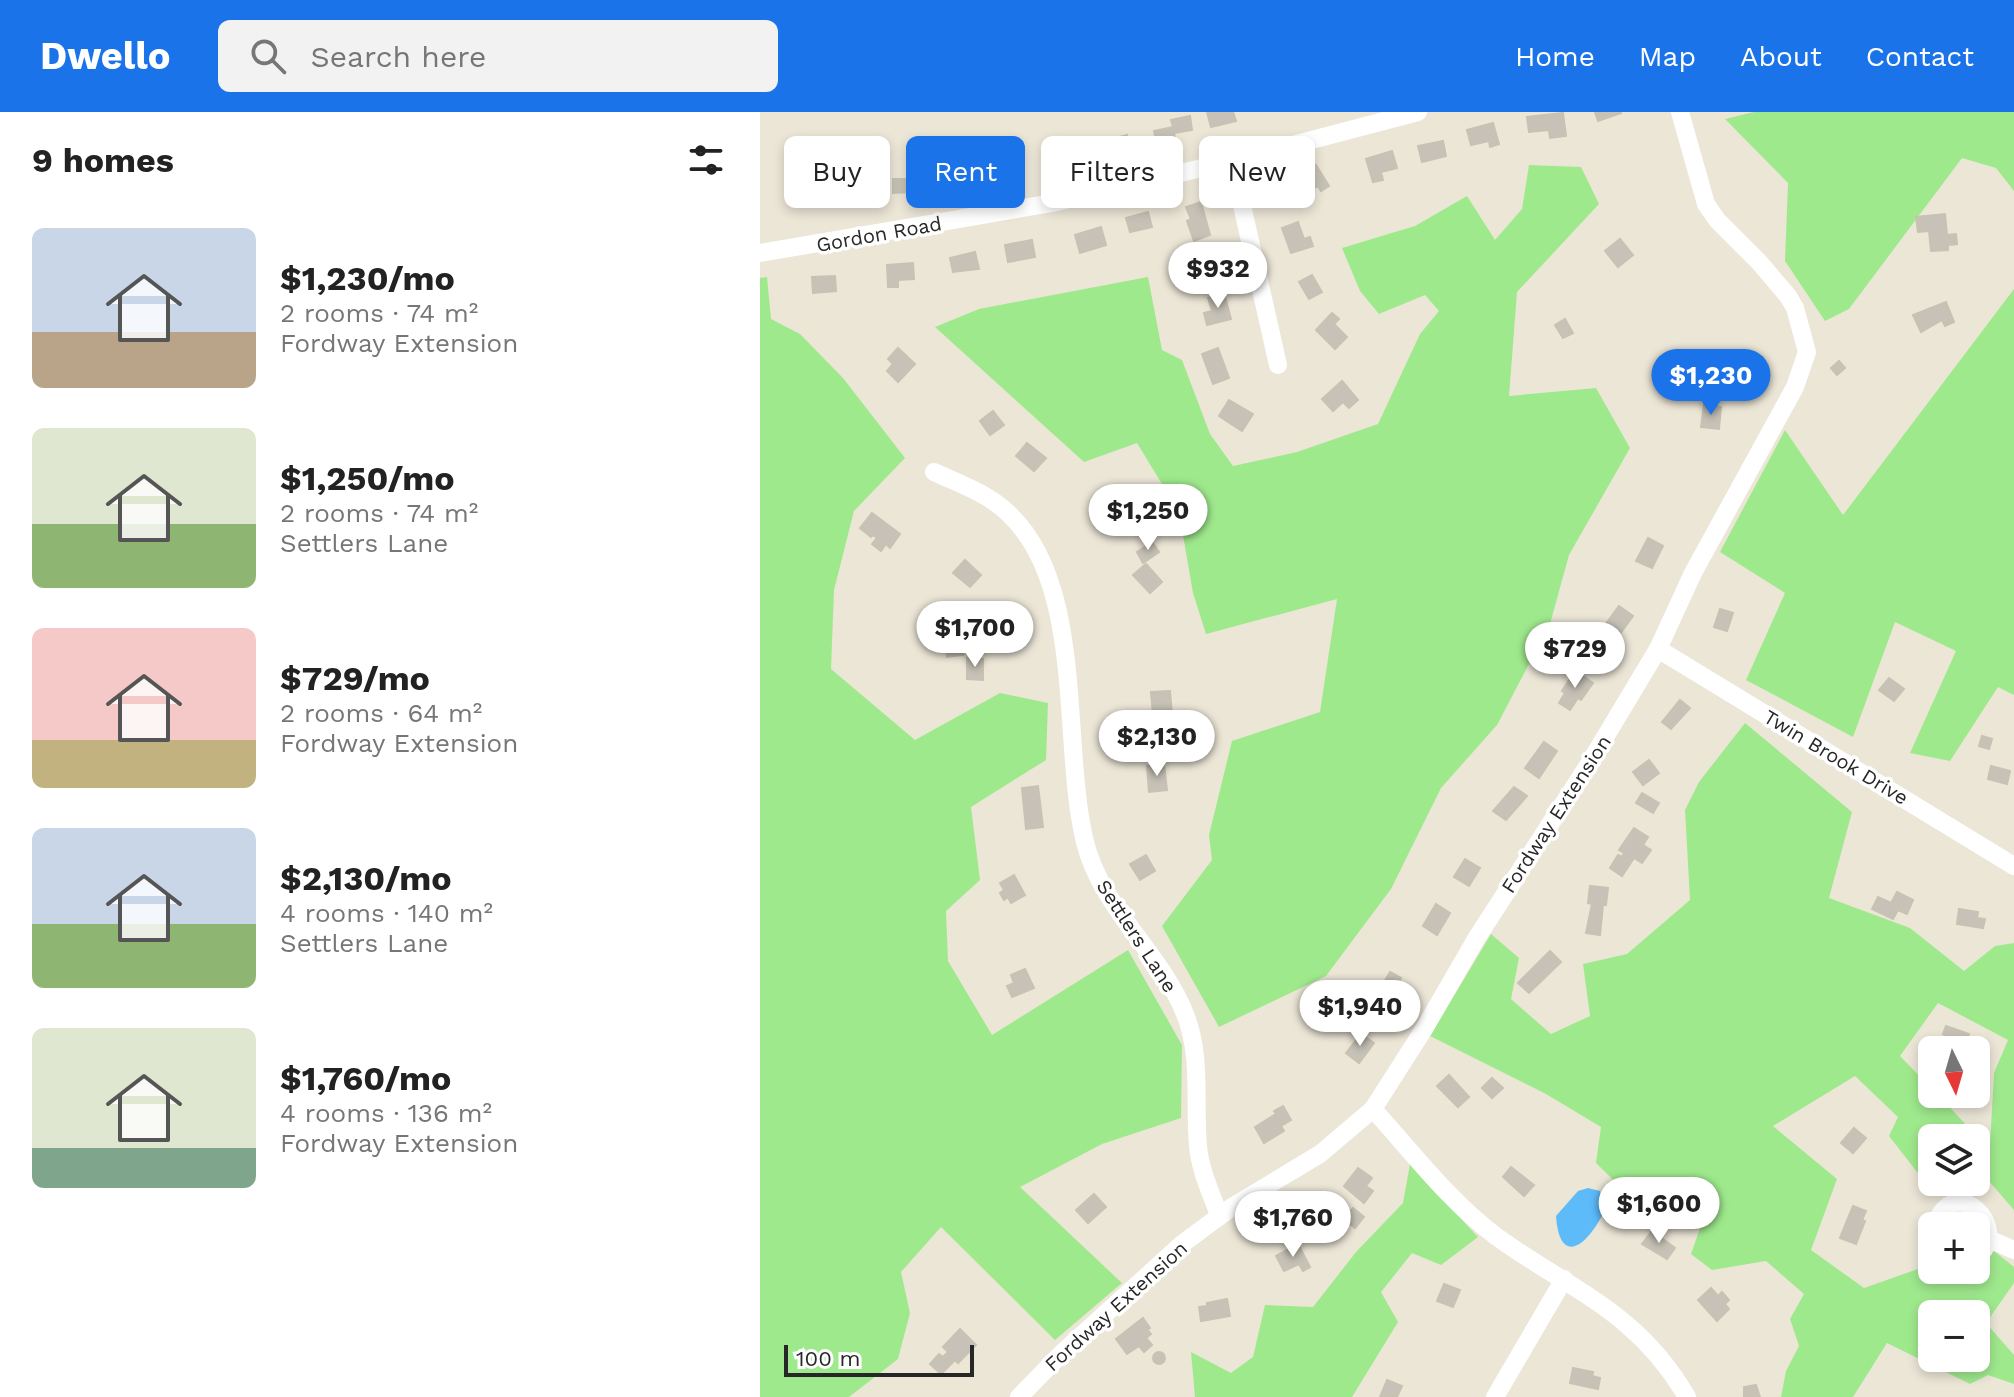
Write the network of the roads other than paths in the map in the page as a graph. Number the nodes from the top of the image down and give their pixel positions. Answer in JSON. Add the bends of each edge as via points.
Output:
{"nodes":[{"id":1,"x":1418,"y":112,"type":"edge"},
{"id":2,"x":1680,"y":112,"type":"edge"},
{"id":3,"x":1315,"y":139,"type":"edge"},
{"id":4,"x":1199,"y":169,"type":"edge"},
{"id":5,"x":1243,"y":208,"type":"edge"},
{"id":6,"x":760,"y":253,"type":"edge"},
{"id":7,"x":1278,"y":365,"type":"dead end"},
{"id":8,"x":934,"y":472,"type":"dead end"},
{"id":9,"x":1658,"y":649,"type":"junction"},
{"id":10,"x":2014,"y":866,"type":"edge"},
{"id":11,"x":1373,"y":1109,"type":"junction"},
{"id":12,"x":1943,"y":1212,"type":"edge"},
{"id":13,"x":1984,"y":1212,"type":"edge"},
{"id":14,"x":1219,"y":1215,"type":"junction"},
{"id":15,"x":1990,"y":1222,"type":"edge"},
{"id":16,"x":1991,"y":1240,"type":"joint"},
{"id":17,"x":2014,"y":1250,"type":"edge"},
{"id":18,"x":1564,"y":1279,"type":"junction"},
{"id":19,"x":1019,"y":1397,"type":"edge"},
{"id":20,"x":1495,"y":1397,"type":"edge"},
{"id":21,"x":1687,"y":1397,"type":"edge"}],
"edges":[{"from":1,"to":3,"type":"street","name":"Gordon Road"},
{"from":2,"to":9,"type":"street","name":"Fordway Extension","via":[[1702,197],[1788,296],[1807,352],[1795,387],[1693,573]]},
{"from":4,"to":6,"type":"street","name":"Gordon Road","via":[[1052,203]]},
{"from":5,"to":7,"type":"street"},
{"from":8,"to":14,"type":"street","name":"Settlers Lane","via":[[1007,512],[1035,546],[1047,573],[1058,616],[1085,841],[1102,882],[1185,1013],[1194,1041],[1198,1149]]},
{"from":9,"to":10,"type":"street","name":"Twin Brook Drive"},
{"from":9,"to":11,"type":"street","name":"Fordway Extension"},
{"from":11,"to":14,"type":"street","name":"Fordway Extension","via":[[1320,1154]]},
{"from":11,"to":18,"type":"street","via":[[1485,1226]]},
{"from":12,"to":13,"type":"street","via":[[1968,1203]]},
{"from":14,"to":19,"type":"street","name":"Fordway Extension","via":[[1159,1263]]},
{"from":15,"to":16,"type":"street"},
{"from":16,"to":17,"type":"street"},
{"from":18,"to":20,"type":"street"},
{"from":18,"to":21,"type":"street","via":[[1641,1335]]}]}
